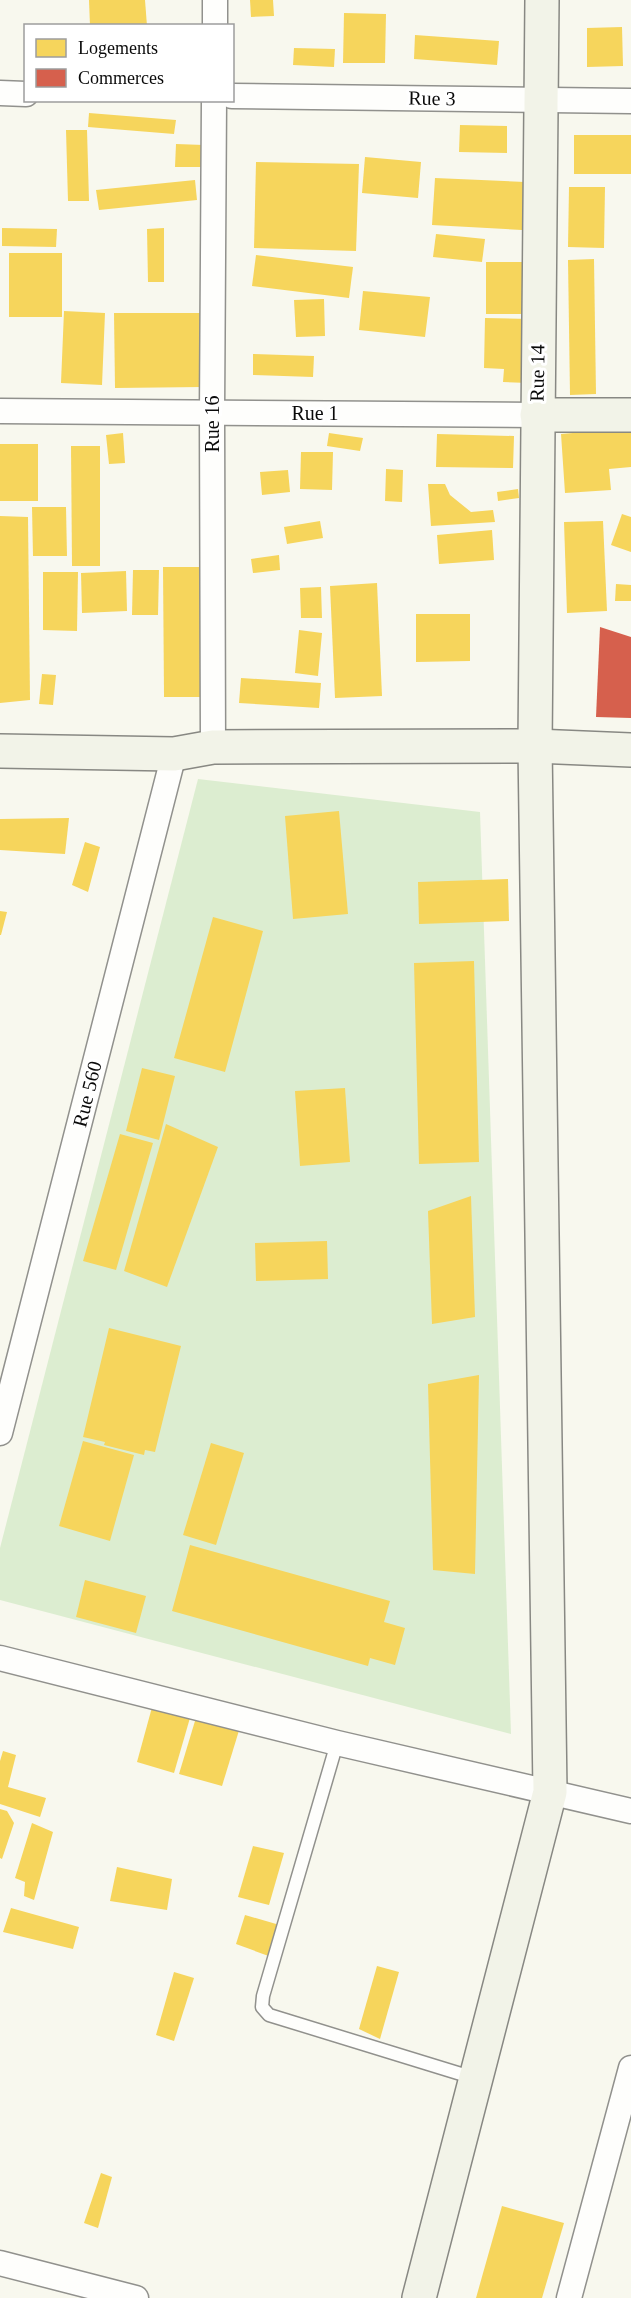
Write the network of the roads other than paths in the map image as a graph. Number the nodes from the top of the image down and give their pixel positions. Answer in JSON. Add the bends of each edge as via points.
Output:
{"nodes":[{"id":1,"x":215,"y":0,"type":"edge"},
{"id":2,"x":542,"y":0,"type":"edge"},
{"id":3,"x":215,"y":24,"type":"edge"},
{"id":4,"x":0,"y":93,"type":"edge"},
{"id":5,"x":24,"y":94,"type":"edge"},
{"id":6,"x":234,"y":96,"type":"edge"},
{"id":7,"x":541,"y":100,"type":"junction"},
{"id":8,"x":631,"y":101,"type":"edge"},
{"id":9,"x":214,"y":102,"type":"edge"},
{"id":10,"x":0,"y":411,"type":"edge"},
{"id":11,"x":212,"y":412,"type":"junction"},
{"id":12,"x":537,"y":415,"type":"junction"},
{"id":13,"x":631,"y":415,"type":"edge"},
{"id":14,"x":535,"y":746,"type":"junction"},
{"id":15,"x":213,"y":747,"type":"junction"},
{"id":16,"x":631,"y":750,"type":"edge"},
{"id":17,"x":0,"y":751,"type":"edge"},
{"id":18,"x":174,"y":754,"type":"junction"},
{"id":19,"x":0,"y":1433,"type":"edge"},
{"id":20,"x":0,"y":1658,"type":"edge"},
{"id":21,"x":337,"y":1743,"type":"junction"},
{"id":22,"x":550,"y":1792,"type":"junction"},
{"id":23,"x":631,"y":1811,"type":"edge"},
{"id":24,"x":631,"y":2068,"type":"edge"},
{"id":25,"x":476,"y":2079,"type":"junction"},
{"id":26,"x":0,"y":2263,"type":"edge"},
{"id":27,"x":136,"y":2298,"type":"edge"},
{"id":28,"x":419,"y":2298,"type":"edge"},
{"id":29,"x":569,"y":2298,"type":"edge"}],
"edges":[{"from":1,"to":3,"type":"street"},
{"from":2,"to":7,"type":"street","name":"Rue 14"},
{"from":4,"to":5,"type":"street"},
{"from":6,"to":7,"type":"street","name":"Rue 3"},
{"from":7,"to":8,"type":"street","name":"Rue 3"},
{"from":7,"to":12,"type":"street","name":"Rue 14"},
{"from":9,"to":11,"type":"street","name":"Rue 16"},
{"from":10,"to":11,"type":"street","name":"Rue 1"},
{"from":11,"to":12,"type":"street","name":"Rue 1"},
{"from":11,"to":15,"type":"street","name":"Rue 16"},
{"from":12,"to":13,"type":"street","name":"Rue 1"},
{"from":12,"to":14,"type":"street","name":"Rue 14"},
{"from":14,"to":15,"type":"street"},
{"from":14,"to":16,"type":"street"},
{"from":14,"to":22,"type":"street","name":"Rue 14"},
{"from":15,"to":18,"type":"street"},
{"from":17,"to":18,"type":"street"},
{"from":18,"to":19,"type":"street","name":"Rue 560"},
{"from":20,"to":21,"type":"street"},
{"from":21,"to":22,"type":"street"},
{"from":21,"to":25,"type":"lane","via":[[262,2007],[269,2015]]},
{"from":22,"to":23,"type":"street"},
{"from":22,"to":25,"type":"street","name":"Rue 14"},
{"from":24,"to":29,"type":"street"},
{"from":25,"to":28,"type":"street","name":"Rue 14"},
{"from":26,"to":27,"type":"street"}]}
